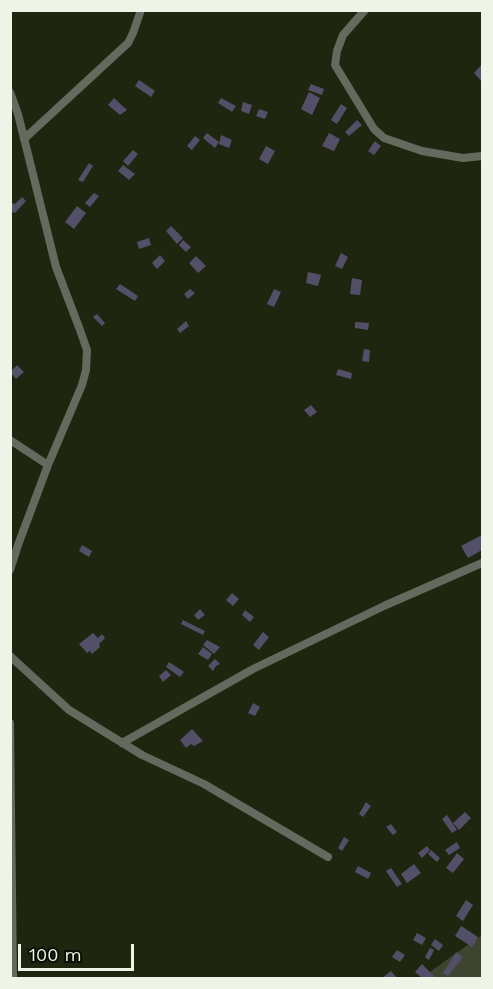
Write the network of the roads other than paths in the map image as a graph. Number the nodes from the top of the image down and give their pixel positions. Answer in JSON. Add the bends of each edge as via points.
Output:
{"nodes":[{"id":1,"x":141,"y":10,"type":"edge"},
{"id":2,"x":365,"y":10,"type":"edge"},
{"id":3,"x":10,"y":92,"type":"edge"},
{"id":4,"x":24,"y":139,"type":"junction"},
{"id":5,"x":483,"y":156,"type":"edge"},
{"id":6,"x":10,"y":440,"type":"edge"},
{"id":7,"x":48,"y":465,"type":"junction"},
{"id":8,"x":483,"y":563,"type":"edge"},
{"id":9,"x":10,"y":570,"type":"edge"},
{"id":10,"x":10,"y":656,"type":"edge"},
{"id":11,"x":10,"y":723,"type":"edge"},
{"id":12,"x":11,"y":740,"type":"edge"},
{"id":13,"x":122,"y":743,"type":"junction"},
{"id":14,"x":328,"y":856,"type":"dead end"},
{"id":15,"x":13,"y":978,"type":"edge"}],
"edges":[{"from":1,"to":4,"type":"street","via":[[128,42]]},
{"from":2,"to":5,"type":"street","via":[[343,35],[335,65],[374,129],[384,138],[422,151],[463,158]]},
{"from":3,"to":4,"type":"street"},
{"from":4,"to":7,"type":"street","via":[[56,267],[87,350],[82,385]]},
{"from":6,"to":7,"type":"street"},
{"from":7,"to":9,"type":"street"},
{"from":8,"to":13,"type":"street","via":[[386,604],[253,669]]},
{"from":10,"to":13,"type":"street","via":[[69,710]]},
{"from":11,"to":12,"type":"street"},
{"from":12,"to":15,"type":"street"},
{"from":13,"to":14,"type":"street","via":[[204,784]]}]}
